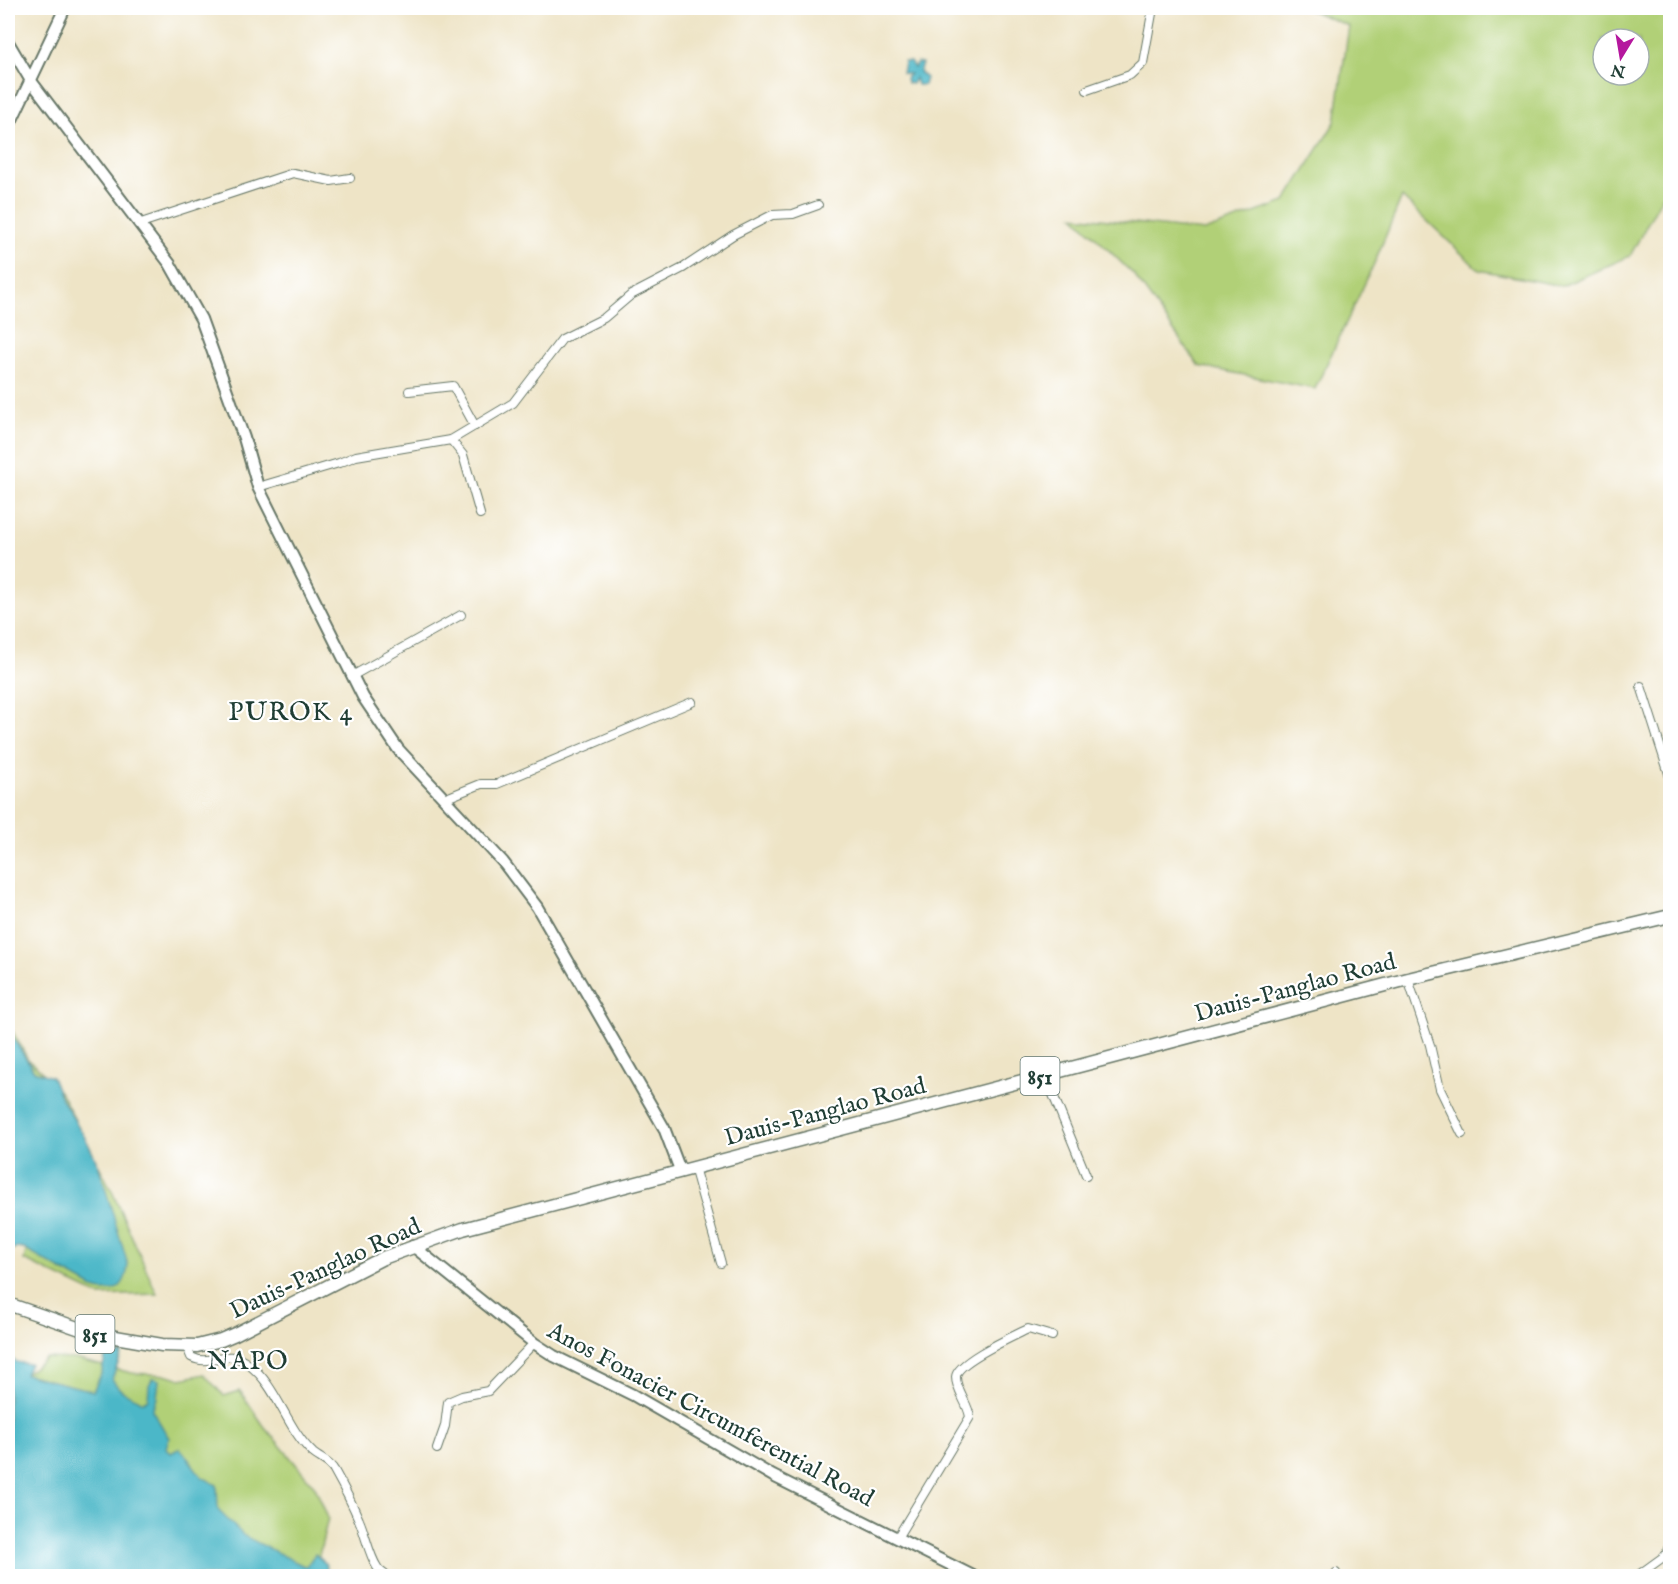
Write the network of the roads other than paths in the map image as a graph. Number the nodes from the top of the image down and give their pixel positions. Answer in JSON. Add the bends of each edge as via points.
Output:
{"nodes":[{"id":1,"x":65,"y":8,"type":"edge"},
{"id":2,"x":1153,"y":8,"type":"edge"},
{"id":3,"x":8,"y":42,"type":"edge"},
{"id":4,"x":31,"y":81,"type":"junction"},
{"id":5,"x":1087,"y":90,"type":"dead end"},
{"id":6,"x":8,"y":128,"type":"edge"},
{"id":7,"x":351,"y":178,"type":"dead end"},
{"id":8,"x":818,"y":206,"type":"dead end"},
{"id":9,"x":138,"y":224,"type":"junction"},
{"id":10,"x":409,"y":391,"type":"dead end"},
{"id":11,"x":476,"y":426,"type":"junction"},
{"id":12,"x":451,"y":440,"type":"junction"},
{"id":13,"x":258,"y":487,"type":"junction"},
{"id":14,"x":480,"y":514,"type":"dead end"},
{"id":15,"x":461,"y":615,"type":"dead end"},
{"id":16,"x":352,"y":676,"type":"junction"},
{"id":17,"x":1641,"y":686,"type":"dead end"},
{"id":18,"x":692,"y":702,"type":"dead end"},
{"id":19,"x":1671,"y":777,"type":"edge"},
{"id":20,"x":444,"y":799,"type":"junction"},
{"id":21,"x":1671,"y":916,"type":"edge"},
{"id":22,"x":1408,"y":979,"type":"junction"},
{"id":23,"x":1045,"y":1075,"type":"junction"},
{"id":24,"x":1462,"y":1134,"type":"dead end"},
{"id":25,"x":694,"y":1167,"type":"junction"},
{"id":26,"x":680,"y":1170,"type":"junction"},
{"id":27,"x":1086,"y":1175,"type":"dead end"},
{"id":28,"x":413,"y":1246,"type":"junction"},
{"id":29,"x":721,"y":1263,"type":"dead end"},
{"id":30,"x":8,"y":1304,"type":"edge"},
{"id":31,"x":1052,"y":1336,"type":"dead end"},
{"id":32,"x":534,"y":1343,"type":"junction"},
{"id":33,"x":187,"y":1347,"type":"junction"},
{"id":34,"x":437,"y":1449,"type":"dead end"},
{"id":35,"x":897,"y":1538,"type":"junction"},
{"id":36,"x":1671,"y":1542,"type":"edge"},
{"id":37,"x":387,"y":1576,"type":"edge"},
{"id":38,"x":974,"y":1576,"type":"edge"},
{"id":39,"x":1637,"y":1576,"type":"edge"}],
"edges":[{"from":1,"to":4,"type":"street"},
{"from":2,"to":5,"type":"street","via":[[1143,63],[1130,75]]},
{"from":3,"to":4,"type":"street"},
{"from":4,"to":6,"type":"street"},
{"from":4,"to":9,"type":"street"},
{"from":7,"to":9,"type":"street","via":[[331,181],[293,173]]},
{"from":8,"to":11,"type":"street","via":[[793,214],[772,215],[733,235],[683,268],[631,295],[604,318],[562,339],[513,403]]},
{"from":9,"to":13,"type":"street","via":[[170,264],[201,319]]},
{"from":10,"to":11,"type":"street","via":[[453,386]]},
{"from":11,"to":12,"type":"street"},
{"from":12,"to":13,"type":"street","via":[[356,456]]},
{"from":12,"to":14,"type":"street","via":[[463,455]]},
{"from":13,"to":16,"type":"street"},
{"from":15,"to":16,"type":"street"},
{"from":16,"to":20,"type":"street","via":[[398,749]]},
{"from":17,"to":19,"type":"street"},
{"from":18,"to":20,"type":"street","via":[[497,784],[481,784]]},
{"from":20,"to":26,"type":"street","via":[[503,862],[537,907],[664,1128]]},
{"from":21,"to":22,"type":"main road","name":"Dauis-Panglao Road","number":"851"},
{"from":22,"to":23,"type":"main road","name":"Dauis-Panglao Road","number":"851"},
{"from":22,"to":24,"type":"street","via":[[1440,1089]]},
{"from":23,"to":25,"type":"main road","name":"Dauis-Panglao Road","number":"851"},
{"from":23,"to":27,"type":"street"},
{"from":25,"to":26,"type":"main road","name":"Dauis-Panglao Road","number":"851"},
{"from":25,"to":29,"type":"street"},
{"from":26,"to":28,"type":"main road","name":"Dauis-Panglao Road","number":"851"},
{"from":28,"to":32,"type":"street","name":"Anos Fonacier Circumferential Road"},
{"from":28,"to":33,"type":"main road","name":"Dauis-Panglao Road","number":"851","via":[[228,1337]]},
{"from":30,"to":33,"type":"main road","name":"Dauis-Panglao Road","number":"851","via":[[92,1333]]},
{"from":31,"to":35,"type":"street","via":[[1029,1329],[959,1370],[957,1383],[970,1417]]},
{"from":32,"to":34,"type":"street","via":[[488,1391],[448,1402],[446,1426]]},
{"from":32,"to":35,"type":"street","name":"Anos Fonacier Circumferential Road","via":[[772,1476]]},
{"from":33,"to":37,"type":"street","via":[[191,1357],[199,1360],[238,1357],[270,1387],[298,1435],[332,1466],[377,1567]]},
{"from":35,"to":38,"type":"street","name":"Anos Fonacier Circumferential Road"},
{"from":36,"to":39,"type":"street","via":[[1666,1555]]}]}
